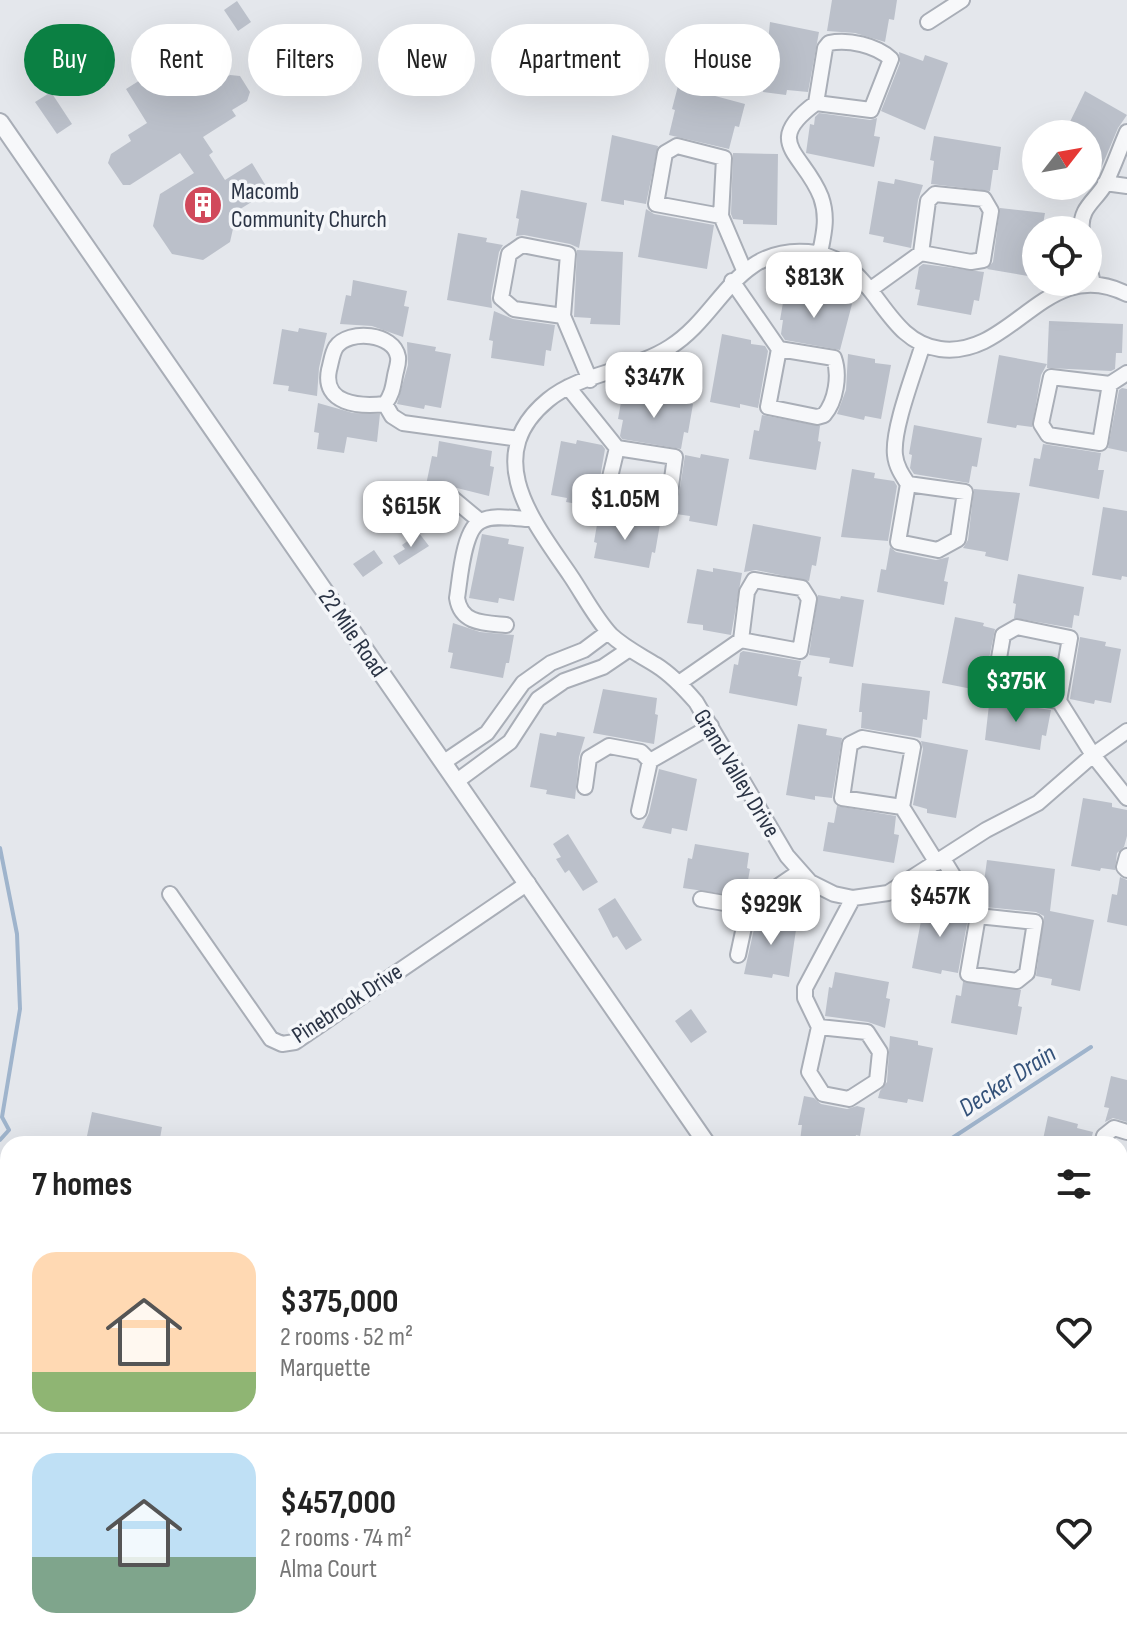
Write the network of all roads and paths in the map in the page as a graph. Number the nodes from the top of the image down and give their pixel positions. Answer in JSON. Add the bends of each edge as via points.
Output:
{"nodes":[{"id":1,"x":962,"y":0,"type":"edge"},
{"id":2,"x":928,"y":22,"type":"dead end"},
{"id":3,"x":816,"y":103,"type":"junction"},
{"id":4,"x":0,"y":122,"type":"edge"},
{"id":5,"x":1127,"y":132,"type":"edge"},
{"id":6,"x":1105,"y":183,"type":"junction"},
{"id":7,"x":1127,"y":186,"type":"edge"},
{"id":8,"x":721,"y":216,"type":"junction"},
{"id":9,"x":1083,"y":216,"type":"edge"},
{"id":10,"x":820,"y":253,"type":"junction"},
{"id":11,"x":921,"y":253,"type":"junction"},
{"id":12,"x":744,"y":270,"type":"junction"},
{"id":13,"x":732,"y":281,"type":"junction"},
{"id":14,"x":1102,"y":285,"type":"edge"},
{"id":15,"x":871,"y":289,"type":"junction"},
{"id":16,"x":1127,"y":294,"type":"edge"},
{"id":17,"x":1053,"y":296,"type":"edge"},
{"id":18,"x":563,"y":316,"type":"junction"},
{"id":19,"x":923,"y":344,"type":"junction"},
{"id":20,"x":779,"y":349,"type":"junction"},
{"id":21,"x":1127,"y":373,"type":"edge"},
{"id":22,"x":590,"y":380,"type":"junction"},
{"id":23,"x":1110,"y":384,"type":"junction"},
{"id":24,"x":568,"y":387,"type":"junction"},
{"id":25,"x":385,"y":404,"type":"junction"},
{"id":26,"x":519,"y":439,"type":"junction"},
{"id":27,"x":617,"y":448,"type":"junction"},
{"id":28,"x":908,"y":484,"type":"junction"},
{"id":29,"x":451,"y":497,"type":"dead end"},
{"id":30,"x":531,"y":519,"type":"junction"},
{"id":31,"x":480,"y":521,"type":"junction"},
{"id":32,"x":506,"y":625,"type":"dead end"},
{"id":33,"x":608,"y":632,"type":"junction"},
{"id":34,"x":741,"y":640,"type":"junction"},
{"id":35,"x":628,"y":650,"type":"junction"},
{"id":36,"x":523,"y":683,"type":"junction"},
{"id":37,"x":679,"y":683,"type":"junction"},
{"id":38,"x":538,"y":699,"type":"junction"},
{"id":39,"x":1059,"y":701,"type":"junction"},
{"id":40,"x":711,"y":726,"type":"junction"},
{"id":41,"x":1127,"y":731,"type":"edge"},
{"id":42,"x":1093,"y":755,"type":"junction"},
{"id":43,"x":650,"y":761,"type":"junction"},
{"id":44,"x":444,"y":762,"type":"junction"},
{"id":45,"x":457,"y":781,"type":"junction"},
{"id":46,"x":585,"y":787,"type":"dead end"},
{"id":47,"x":1127,"y":798,"type":"edge"},
{"id":48,"x":902,"y":807,"type":"junction"},
{"id":49,"x":639,"y":811,"type":"dead end"},
{"id":50,"x":1127,"y":856,"type":"edge"},
{"id":51,"x":940,"y":861,"type":"junction"},
{"id":52,"x":1127,"y":870,"type":"edge"},
{"id":53,"x":799,"y":872,"type":"junction"},
{"id":54,"x":528,"y":883,"type":"junction"},
{"id":55,"x":170,"y":894,"type":"dead end"},
{"id":56,"x":853,"y":898,"type":"junction"},
{"id":57,"x":701,"y":899,"type":"dead end"},
{"id":58,"x":742,"y":911,"type":"junction"},
{"id":59,"x":978,"y":916,"type":"junction"},
{"id":60,"x":738,"y":955,"type":"dead end"},
{"id":61,"x":819,"y":1027,"type":"junction"},
{"id":62,"x":1127,"y":1132,"type":"edge"},
{"id":63,"x":702,"y":1136,"type":"edge"},
{"id":64,"x":1104,"y":1136,"type":"edge"},
{"id":65,"x":301,"y":1648,"type":"edge"},
{"id":66,"x":311,"y":1648,"type":"edge"}],
"edges":[{"from":1,"to":2,"type":"street"},
{"from":3,"to":3,"type":"street","via":[[871,110],[891,59],[869,47],[829,43]]},
{"from":3,"to":10,"type":"street","via":[[793,122],[789,139],[822,201],[826,226]]},
{"from":4,"to":44,"type":"street","name":"22 Mile Road"},
{"from":5,"to":6,"type":"street"},
{"from":6,"to":7,"type":"street"},
{"from":6,"to":9,"type":"street"},
{"from":8,"to":8,"type":"street","via":[[724,158],[677,146],[665,153],[656,204]]},
{"from":8,"to":12,"type":"street"},
{"from":10,"to":12,"type":"street","name":"Grand Valley Drive","via":[[777,255]]},
{"from":10,"to":15,"type":"street","via":[[849,266]]},
{"from":11,"to":11,"type":"street","via":[[983,260],[991,211],[984,199],[935,194],[928,201]]},
{"from":11,"to":15,"type":"street"},
{"from":12,"to":13,"type":"street","name":"Grand Valley Drive"},
{"from":13,"to":20,"type":"street"},
{"from":13,"to":22,"type":"street","name":"Grand Valley Drive","via":[[671,347]]},
{"from":14,"to":16,"type":"street"},
{"from":15,"to":19,"type":"street","via":[[898,326]]},
{"from":17,"to":19,"type":"street","via":[[973,346],[940,349]]},
{"from":18,"to":18,"type":"street","via":[[568,254],[522,245],[509,254],[501,298],[514,309]]},
{"from":18,"to":22,"type":"street"},
{"from":19,"to":28,"type":"street","via":[[895,443],[895,459]]},
{"from":20,"to":20,"type":"street","via":[[768,407],[824,415],[834,399],[834,358]]},
{"from":21,"to":23,"type":"street"},
{"from":22,"to":24,"type":"street","name":"Grand Valley Drive"},
{"from":23,"to":23,"type":"street","via":[[1100,443],[1048,435],[1041,424],[1051,377]]},
{"from":24,"to":26,"type":"street","name":"Grand Valley Drive","via":[[535,411]]},
{"from":24,"to":27,"type":"street"},
{"from":25,"to":25,"type":"street","via":[[398,359],[394,349],[384,340],[355,336],[342,341],[334,349],[327,381],[332,394],[339,401]]},
{"from":25,"to":26,"type":"street","via":[[403,423]]},
{"from":26,"to":30,"type":"street","name":"Grand Valley Drive","via":[[516,479]]},
{"from":27,"to":27,"type":"street","via":[[675,457],[668,508],[649,516],[621,512],[613,503],[606,494]]},
{"from":28,"to":28,"type":"street","via":[[965,492],[958,539],[938,550],[898,542]]},
{"from":29,"to":31,"type":"street"},
{"from":30,"to":31,"type":"street"},
{"from":30,"to":33,"type":"street","name":"Grand Valley Drive"},
{"from":31,"to":32,"type":"street","via":[[468,536],[459,608],[471,620]]},
{"from":33,"to":35,"type":"street","name":"Grand Valley Drive"},
{"from":33,"to":36,"type":"street"},
{"from":34,"to":34,"type":"street","via":[[800,651],[809,599],[802,588],[754,580],[747,592]]},
{"from":34,"to":37,"type":"street"},
{"from":35,"to":37,"type":"street","name":"Grand Valley Drive"},
{"from":35,"to":38,"type":"street"},
{"from":36,"to":38,"type":"street"},
{"from":36,"to":44,"type":"street","via":[[487,733]]},
{"from":37,"to":40,"type":"street","name":"Grand Valley Drive"},
{"from":38,"to":45,"type":"street","via":[[510,742]]},
{"from":39,"to":39,"type":"street","via":[[1070,638],[1017,627],[1003,635],[995,681],[1007,693]]},
{"from":39,"to":42,"type":"street"},
{"from":40,"to":43,"type":"street"},
{"from":40,"to":53,"type":"street","name":"Grand Valley Drive"},
{"from":41,"to":42,"type":"street"},
{"from":42,"to":47,"type":"street"},
{"from":42,"to":51,"type":"street","via":[[1038,803]]},
{"from":43,"to":46,"type":"street","via":[[641,752],[609,746],[589,758]]},
{"from":43,"to":49,"type":"street"},
{"from":44,"to":45,"type":"street","name":"22 Mile Road"},
{"from":45,"to":54,"type":"street","name":"22 Mile Road"},
{"from":48,"to":48,"type":"street","via":[[913,747],[862,738],[850,744],[842,798]]},
{"from":48,"to":51,"type":"street"},
{"from":50,"to":52,"type":"street"},
{"from":51,"to":56,"type":"street","via":[[888,893]]},
{"from":51,"to":59,"type":"street"},
{"from":53,"to":56,"type":"street","name":"Grand Valley Drive","via":[[822,889]]},
{"from":53,"to":58,"type":"street"},
{"from":54,"to":55,"type":"street","name":"Pinebrook Drive","via":[[295,1042],[282,1044],[271,1039]]},
{"from":54,"to":63,"type":"street","name":"22 Mile Road"},
{"from":56,"to":61,"type":"street","via":[[805,988]]},
{"from":57,"to":58,"type":"street"},
{"from":58,"to":60,"type":"street"},
{"from":59,"to":59,"type":"street","via":[[1035,922],[1027,973],[1017,981],[968,974]]},
{"from":61,"to":61,"type":"street","via":[[867,1032],[880,1052],[877,1081],[849,1099],[823,1094],[809,1072]]},
{"from":62,"to":64,"type":"street","via":[[1114,1128]]},
{"from":65,"to":66,"type":"street"}]}
